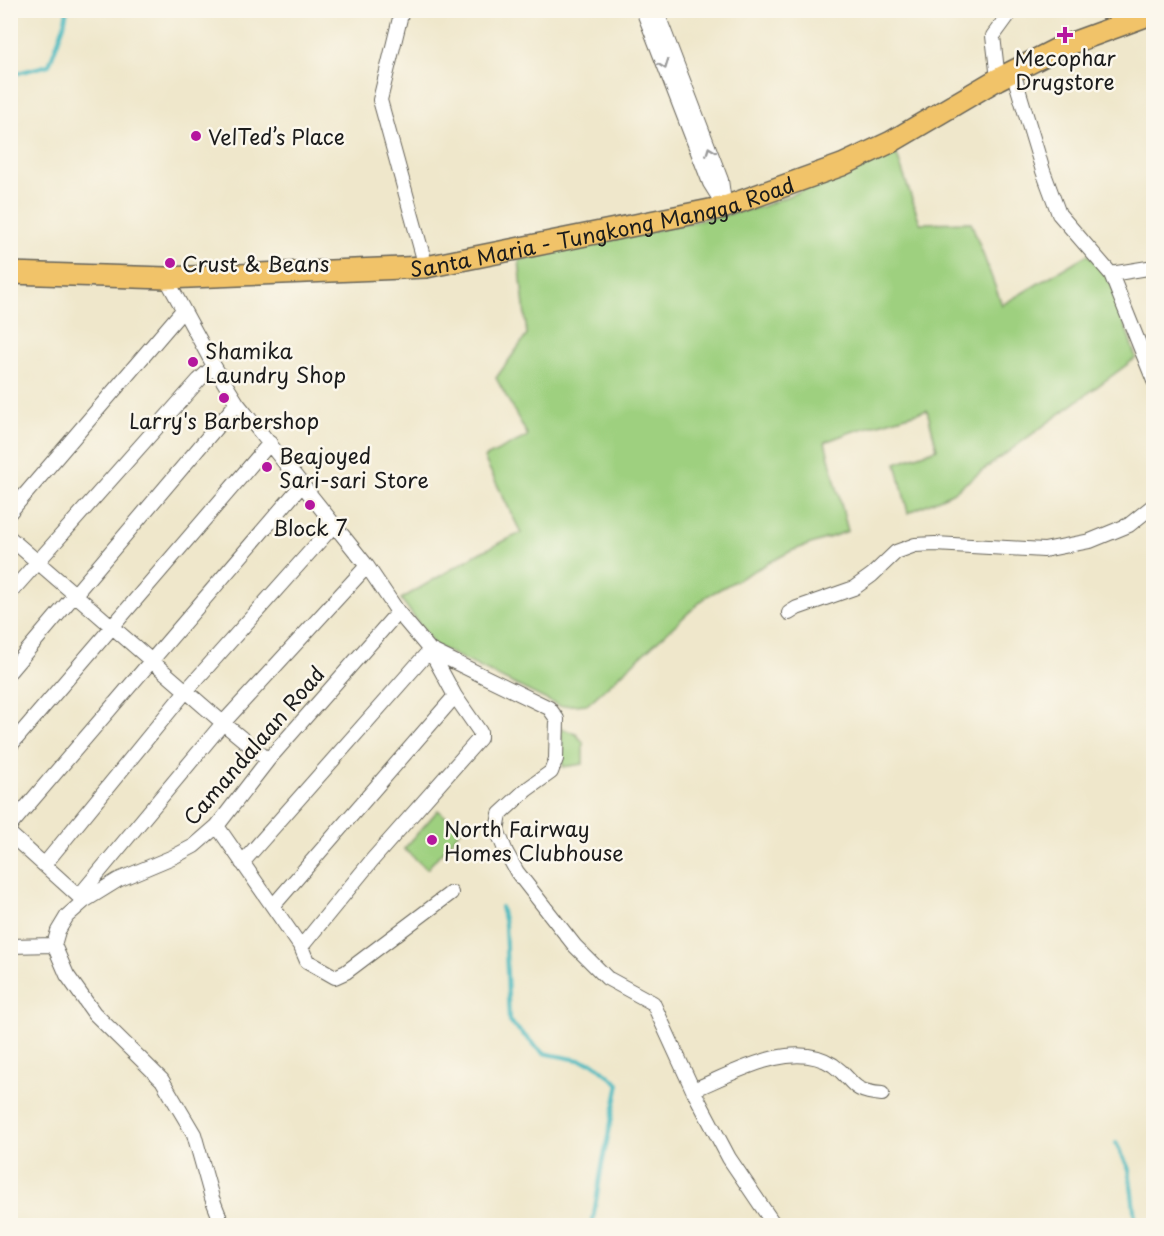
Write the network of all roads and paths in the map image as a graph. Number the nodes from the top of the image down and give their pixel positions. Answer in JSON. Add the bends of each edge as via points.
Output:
{"nodes":[{"id":1,"x":402,"y":10,"type":"edge"},
{"id":2,"x":643,"y":10,"type":"edge"},
{"id":3,"x":656,"y":10,"type":"edge"},
{"id":4,"x":1012,"y":10,"type":"edge"},
{"id":5,"x":1154,"y":14,"type":"edge"},
{"id":6,"x":1116,"y":18,"type":"edge"},
{"id":7,"x":1006,"y":76,"type":"junction"},
{"id":8,"x":725,"y":207,"type":"junction"},
{"id":9,"x":426,"y":267,"type":"junction"},
{"id":10,"x":1154,"y":267,"type":"edge"},
{"id":11,"x":10,"y":273,"type":"edge"},
{"id":12,"x":1111,"y":274,"type":"junction"},
{"id":13,"x":166,"y":278,"type":"junction"},
{"id":14,"x":183,"y":310,"type":"junction"},
{"id":15,"x":214,"y":366,"type":"junction"},
{"id":16,"x":1154,"y":381,"type":"edge"},
{"id":17,"x":237,"y":403,"type":"junction"},
{"id":18,"x":270,"y":443,"type":"junction"},
{"id":19,"x":301,"y":486,"type":"junction"},
{"id":20,"x":1154,"y":505,"type":"edge"},
{"id":21,"x":10,"y":512,"type":"edge"},
{"id":22,"x":333,"y":526,"type":"junction"},
{"id":23,"x":10,"y":538,"type":"edge"},
{"id":24,"x":38,"y":561,"type":"junction"},
{"id":25,"x":367,"y":566,"type":"junction"},
{"id":26,"x":10,"y":593,"type":"edge"},
{"id":27,"x":76,"y":595,"type":"junction"},
{"id":28,"x":398,"y":612,"type":"junction"},
{"id":29,"x":789,"y":613,"type":"dead end"},
{"id":30,"x":113,"y":627,"type":"junction"},
{"id":31,"x":430,"y":650,"type":"junction"},
{"id":32,"x":152,"y":661,"type":"junction"},
{"id":33,"x":10,"y":671,"type":"edge"},
{"id":34,"x":186,"y":691,"type":"junction"},
{"id":35,"x":455,"y":696,"type":"junction"},
{"id":36,"x":223,"y":723,"type":"junction"},
{"id":37,"x":10,"y":746,"type":"edge"},
{"id":38,"x":268,"y":760,"type":"junction"},
{"id":39,"x":10,"y":826,"type":"edge"},
{"id":40,"x":217,"y":826,"type":"junction"},
{"id":41,"x":10,"y":834,"type":"edge"},
{"id":42,"x":242,"y":863,"type":"junction"},
{"id":43,"x":44,"y":864,"type":"junction"},
{"id":44,"x":451,"y":893,"type":"dead end"},
{"id":45,"x":82,"y":899,"type":"junction"},
{"id":46,"x":273,"y":906,"type":"junction"},
{"id":47,"x":54,"y":945,"type":"junction"},
{"id":48,"x":10,"y":946,"type":"edge"},
{"id":49,"x":301,"y":947,"type":"junction"},
{"id":50,"x":693,"y":1090,"type":"junction"},
{"id":51,"x":882,"y":1094,"type":"dead end"},
{"id":52,"x":223,"y":1226,"type":"edge"},
{"id":53,"x":774,"y":1226,"type":"edge"}],
"edges":[{"from":1,"to":9,"type":"street","via":[[380,100]]},
{"from":2,"to":8,"type":"street","one_way":true,"via":[[710,183]]},
{"from":8,"to":3,"type":"street","one_way":true,"via":[[721,180]]},
{"from":4,"to":7,"type":"street","via":[[993,36]]},
{"from":5,"to":6,"type":"main road","name":"Santa Maria - Tungkong Mangga Road"},
{"from":6,"to":7,"type":"main road","name":"Santa Maria - Tungkong Mangga Road"},
{"from":7,"to":8,"type":"main road","name":"Santa Maria - Tungkong Mangga Road","via":[[891,142],[842,165]]},
{"from":7,"to":12,"type":"street","via":[[1059,214]]},
{"from":8,"to":9,"type":"main road","name":"Santa Maria - Tungkong Mangga Road"},
{"from":9,"to":13,"type":"main road","name":"Santa Maria - Tungkong Mangga Road"},
{"from":10,"to":12,"type":"street"},
{"from":11,"to":13,"type":"main road","name":"Santa Maria - Tungkong Mangga Road"},
{"from":12,"to":16,"type":"street"},
{"from":13,"to":14,"type":"street"},
{"from":14,"to":15,"type":"street"},
{"from":14,"to":21,"type":"street"},
{"from":15,"to":17,"type":"street"},
{"from":15,"to":24,"type":"street"},
{"from":17,"to":18,"type":"street"},
{"from":17,"to":27,"type":"street"},
{"from":18,"to":19,"type":"street"},
{"from":18,"to":30,"type":"street"},
{"from":19,"to":22,"type":"street"},
{"from":19,"to":32,"type":"street"},
{"from":20,"to":29,"type":"street","via":[[1129,525],[1090,541],[1044,550],[915,545],[896,552],[854,588]]},
{"from":22,"to":25,"type":"street"},
{"from":22,"to":34,"type":"street"},
{"from":23,"to":24,"type":"street"},
{"from":24,"to":26,"type":"street"},
{"from":24,"to":27,"type":"street"},
{"from":25,"to":28,"type":"street"},
{"from":25,"to":36,"type":"street"},
{"from":27,"to":30,"type":"street"},
{"from":27,"to":33,"type":"street"},
{"from":28,"to":31,"type":"street"},
{"from":28,"to":38,"type":"street","name":"Camandalaan Road"},
{"from":30,"to":32,"type":"street"},
{"from":30,"to":37,"type":"street"},
{"from":31,"to":35,"type":"street"},
{"from":31,"to":42,"type":"street"},
{"from":31,"to":50,"type":"street","via":[[554,713],[557,742],[551,772],[500,814],[497,831],[517,872],[575,946],[607,978],[653,1003]]},
{"from":32,"to":34,"type":"street"},
{"from":32,"to":39,"type":"street"},
{"from":34,"to":36,"type":"street"},
{"from":34,"to":43,"type":"street"},
{"from":35,"to":46,"type":"street"},
{"from":35,"to":49,"type":"street","via":[[478,726],[480,738],[373,858]]},
{"from":36,"to":38,"type":"street"},
{"from":36,"to":45,"type":"street"},
{"from":38,"to":40,"type":"street","name":"Camandalaan Road"},
{"from":40,"to":42,"type":"street"},
{"from":40,"to":45,"type":"street","name":"Camandalaan Road","via":[[194,846]]},
{"from":41,"to":43,"type":"street"},
{"from":42,"to":46,"type":"street"},
{"from":43,"to":45,"type":"street"},
{"from":44,"to":49,"type":"street","via":[[335,977],[307,961]]},
{"from":45,"to":47,"type":"street","name":"Camandalaan Road","via":[[67,916]]},
{"from":46,"to":49,"type":"street"},
{"from":47,"to":48,"type":"street"},
{"from":47,"to":52,"type":"street","via":[[67,975],[94,1012],[162,1080],[194,1134]]},
{"from":50,"to":51,"type":"street","via":[[773,1057],[789,1055],[831,1064],[855,1087]]},
{"from":50,"to":53,"type":"street","via":[[729,1158]]}]}
